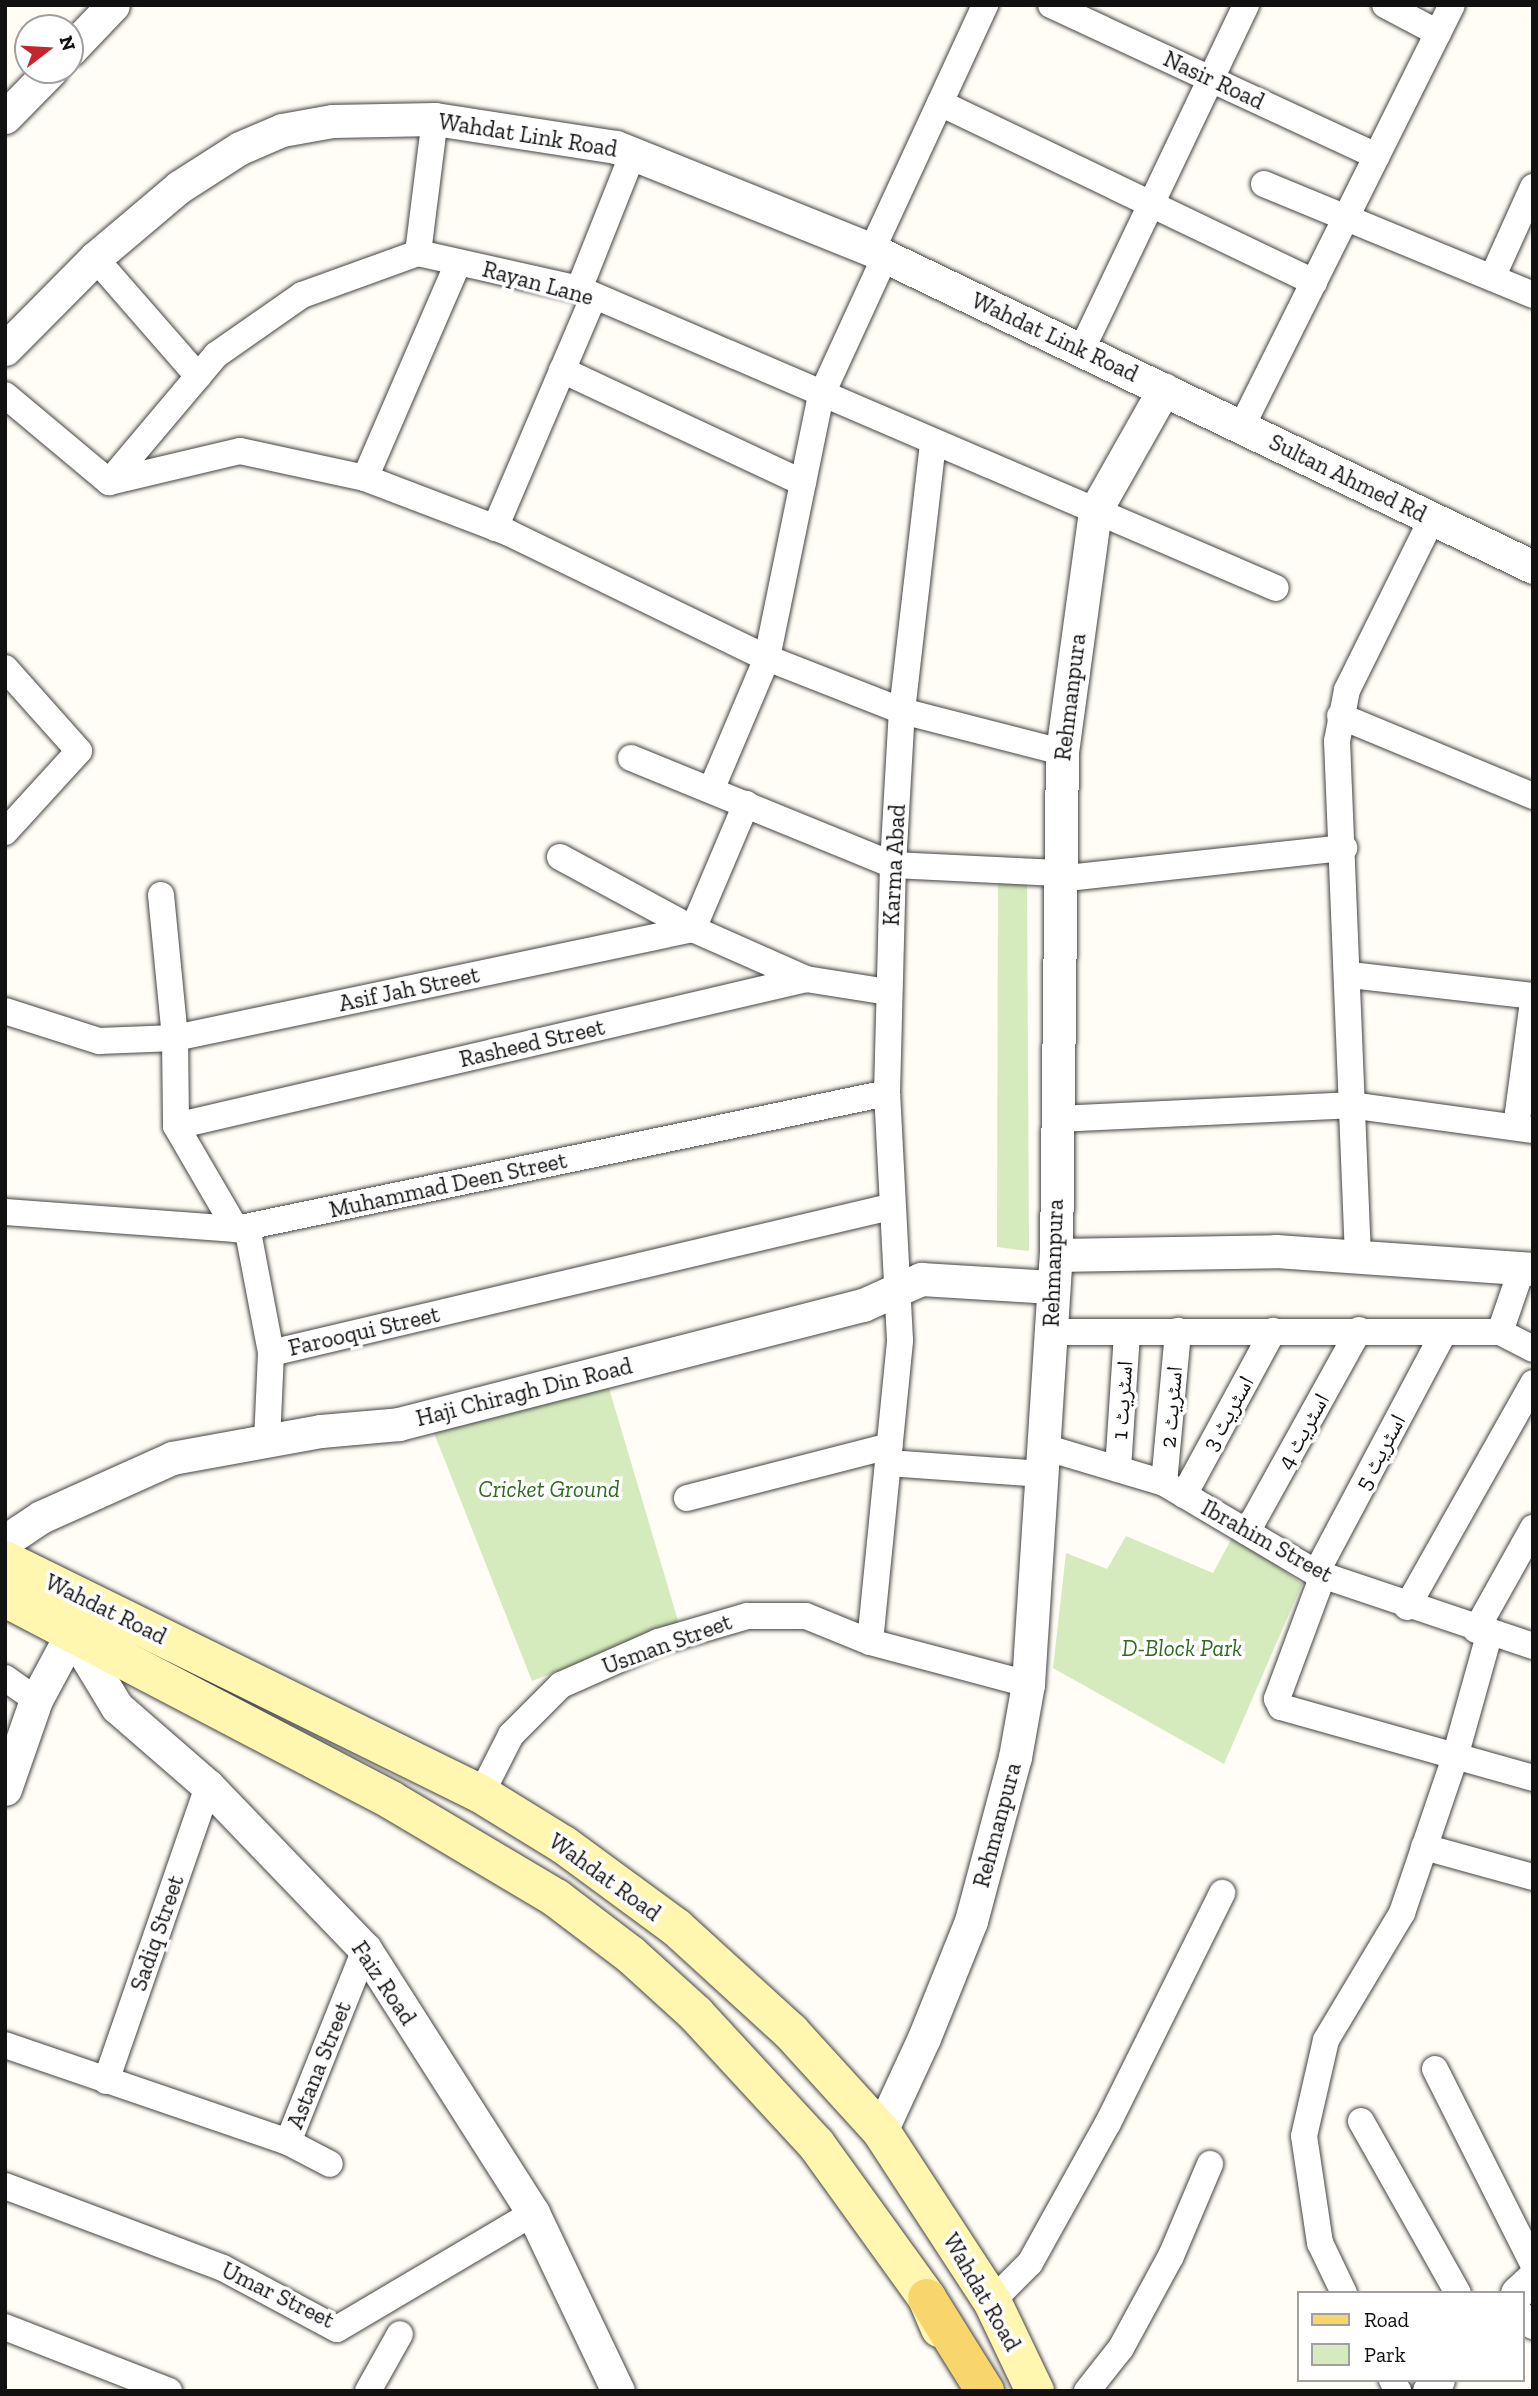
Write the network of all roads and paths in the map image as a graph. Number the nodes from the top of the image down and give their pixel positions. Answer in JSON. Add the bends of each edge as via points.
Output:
{"nodes":[{"id":1,"x":985,"y":5,"type":"edge"},
{"id":2,"x":1051,"y":5,"type":"edge"},
{"id":3,"x":1246,"y":5,"type":"edge"},
{"id":4,"x":1385,"y":5,"type":"edge"},
{"id":5,"x":1452,"y":5,"type":"edge"},
{"id":6,"x":111,"y":6,"type":"edge"},
{"id":7,"x":1438,"y":33,"type":"junction"},
{"id":8,"x":84,"y":35,"type":"edge"},
{"id":9,"x":1211,"y":79,"type":"junction"},
{"id":10,"x":37,"y":84,"type":"edge"},
{"id":11,"x":940,"y":103,"type":"junction"},
{"id":12,"x":5,"y":117,"type":"edge"},
{"id":13,"x":435,"y":119,"type":"junction"},
{"id":14,"x":634,"y":153,"type":"junction"},
{"id":15,"x":1377,"y":156,"type":"junction"},
{"id":16,"x":1264,"y":184,"type":"dead end"},
{"id":17,"x":1533,"y":187,"type":"edge"},
{"id":18,"x":1151,"y":204,"type":"junction"},
{"id":19,"x":1346,"y":217,"type":"junction"},
{"id":20,"x":418,"y":253,"type":"junction"},
{"id":21,"x":879,"y":253,"type":"junction"},
{"id":22,"x":95,"y":258,"type":"junction"},
{"id":23,"x":458,"y":263,"type":"junction"},
{"id":24,"x":1492,"y":278,"type":"junction"},
{"id":25,"x":1314,"y":282,"type":"junction"},
{"id":26,"x":587,"y":292,"type":"junction"},
{"id":27,"x":1533,"y":295,"type":"edge"},
{"id":28,"x":5,"y":349,"type":"edge"},
{"id":29,"x":1082,"y":349,"type":"junction"},
{"id":30,"x":562,"y":370,"type":"junction"},
{"id":31,"x":198,"y":376,"type":"junction"},
{"id":32,"x":1164,"y":388,"type":"junction"},
{"id":33,"x":5,"y":395,"type":"edge"},
{"id":34,"x":821,"y":396,"type":"junction"},
{"id":35,"x":1242,"y":426,"type":"junction"},
{"id":36,"x":933,"y":443,"type":"junction"},
{"id":37,"x":365,"y":478,"type":"junction"},
{"id":38,"x":109,"y":482,"type":"junction"},
{"id":39,"x":803,"y":484,"type":"junction"},
{"id":40,"x":1096,"y":511,"type":"junction"},
{"id":41,"x":1432,"y":519,"type":"junction"},
{"id":42,"x":495,"y":528,"type":"junction"},
{"id":43,"x":1533,"y":567,"type":"edge"},
{"id":44,"x":1276,"y":588,"type":"dead end"},
{"id":45,"x":767,"y":658,"type":"junction"},
{"id":46,"x":5,"y":668,"type":"edge"},
{"id":47,"x":902,"y":710,"type":"junction"},
{"id":48,"x":1340,"y":716,"type":"junction"},
{"id":49,"x":1062,"y":752,"type":"junction"},
{"id":50,"x":631,"y":758,"type":"dead end"},
{"id":51,"x":711,"y":790,"type":"junction"},
{"id":52,"x":1533,"y":796,"type":"edge"},
{"id":53,"x":746,"y":804,"type":"junction"},
{"id":54,"x":5,"y":832,"type":"edge"},
{"id":55,"x":1344,"y":848,"type":"junction"},
{"id":56,"x":560,"y":857,"type":"dead end"},
{"id":57,"x":893,"y":865,"type":"junction"},
{"id":58,"x":1058,"y":876,"type":"junction"},
{"id":59,"x":161,"y":895,"type":"dead end"},
{"id":60,"x":694,"y":929,"type":"junction"},
{"id":61,"x":1350,"y":975,"type":"junction"},
{"id":62,"x":806,"y":979,"type":"junction"},
{"id":63,"x":888,"y":992,"type":"junction"},
{"id":64,"x":1533,"y":999,"type":"edge"},
{"id":65,"x":5,"y":1011,"type":"edge"},
{"id":66,"x":175,"y":1038,"type":"junction"},
{"id":67,"x":887,"y":1093,"type":"junction"},
{"id":68,"x":1350,"y":1105,"type":"junction"},
{"id":69,"x":1057,"y":1119,"type":"junction"},
{"id":70,"x":176,"y":1126,"type":"junction"},
{"id":71,"x":1524,"y":1128,"type":"edge"},
{"id":72,"x":890,"y":1207,"type":"junction"},
{"id":73,"x":5,"y":1212,"type":"edge"},
{"id":74,"x":236,"y":1229,"type":"junction"},
{"id":75,"x":1358,"y":1256,"type":"junction"},
{"id":76,"x":1527,"y":1269,"type":"edge"},
{"id":77,"x":1054,"y":1271,"type":"junction"},
{"id":78,"x":898,"y":1288,"type":"junction"},
{"id":79,"x":1359,"y":1330,"type":"junction"},
{"id":80,"x":1178,"y":1331,"type":"junction"},
{"id":81,"x":1273,"y":1331,"type":"junction"},
{"id":82,"x":1051,"y":1332,"type":"junction"},
{"id":83,"x":1127,"y":1332,"type":"junction"},
{"id":84,"x":1444,"y":1332,"type":"junction"},
{"id":85,"x":1500,"y":1332,"type":"junction"},
{"id":86,"x":1533,"y":1349,"type":"edge"},
{"id":87,"x":271,"y":1353,"type":"junction"},
{"id":88,"x":1533,"y":1383,"type":"edge"},
{"id":89,"x":267,"y":1441,"type":"junction"},
{"id":90,"x":889,"y":1455,"type":"junction"},
{"id":91,"x":1043,"y":1460,"type":"junction"},
{"id":92,"x":1118,"y":1469,"type":"junction"},
{"id":93,"x":1174,"y":1489,"type":"junction"},
{"id":94,"x":687,"y":1498,"type":"dead end"},
{"id":95,"x":1533,"y":1528,"type":"edge"},
{"id":96,"x":1247,"y":1532,"type":"junction"},
{"id":97,"x":5,"y":1541,"type":"edge"},
{"id":98,"x":5,"y":1560,"type":"edge"},
{"id":99,"x":1320,"y":1574,"type":"junction"},
{"id":100,"x":5,"y":1598,"type":"edge"},
{"id":101,"x":1407,"y":1607,"type":"junction"},
{"id":102,"x":79,"y":1616,"type":"junction"},
{"id":103,"x":1483,"y":1632,"type":"junction"},
{"id":104,"x":870,"y":1642,"type":"junction"},
{"id":105,"x":1533,"y":1646,"type":"edge"},
{"id":106,"x":5,"y":1678,"type":"edge"},
{"id":107,"x":1028,"y":1684,"type":"junction"},
{"id":108,"x":36,"y":1700,"type":"junction"},
{"id":109,"x":1455,"y":1757,"type":"junction"},
{"id":110,"x":1533,"y":1778,"type":"edge"},
{"id":111,"x":208,"y":1786,"type":"junction"},
{"id":112,"x":5,"y":1789,"type":"edge"},
{"id":113,"x":481,"y":1794,"type":"junction"},
{"id":114,"x":1424,"y":1847,"type":"junction"},
{"id":115,"x":1533,"y":1877,"type":"edge"},
{"id":116,"x":1222,"y":1894,"type":"dead end"},
{"id":117,"x":365,"y":1949,"type":"junction"},
{"id":118,"x":5,"y":2045,"type":"edge"},
{"id":119,"x":1435,"y":2069,"type":"dead end"},
{"id":120,"x":106,"y":2081,"type":"junction"},
{"id":121,"x":1361,"y":2121,"type":"dead end"},
{"id":122,"x":881,"y":2131,"type":"junction"},
{"id":123,"x":288,"y":2142,"type":"junction"},
{"id":124,"x":330,"y":2164,"type":"dead end"},
{"id":125,"x":1210,"y":2164,"type":"dead end"},
{"id":126,"x":5,"y":2186,"type":"edge"},
{"id":127,"x":533,"y":2213,"type":"junction"},
{"id":128,"x":1533,"y":2264,"type":"edge"},
{"id":129,"x":1533,"y":2278,"type":"edge"},
{"id":130,"x":1343,"y":2291,"type":"edge"},
{"id":131,"x":1457,"y":2291,"type":"edge"},
{"id":132,"x":1519,"y":2291,"type":"edge"},
{"id":133,"x":927,"y":2298,"type":"junction"},
{"id":134,"x":992,"y":2301,"type":"junction"},
{"id":135,"x":5,"y":2327,"type":"edge"},
{"id":136,"x":400,"y":2334,"type":"dead end"},
{"id":137,"x":169,"y":2391,"type":"edge"},
{"id":138,"x":368,"y":2391,"type":"edge"},
{"id":139,"x":618,"y":2391,"type":"edge"},
{"id":140,"x":966,"y":2391,"type":"edge"},
{"id":141,"x":985,"y":2391,"type":"edge"},
{"id":142,"x":1035,"y":2391,"type":"edge"},
{"id":143,"x":1087,"y":2391,"type":"edge"}],
"edges":[{"from":1,"to":11,"type":"street"},
{"from":2,"to":9,"type":"street","name":"Nasir Road"},
{"from":3,"to":9,"type":"street"},
{"from":4,"to":7,"type":"street"},
{"from":5,"to":7,"type":"street"},
{"from":6,"to":8,"type":"street"},
{"from":7,"to":15,"type":"street"},
{"from":9,"to":15,"type":"street","name":"Nasir Road"},
{"from":9,"to":18,"type":"street"},
{"from":10,"to":12,"type":"street"},
{"from":11,"to":18,"type":"street"},
{"from":11,"to":21,"type":"street"},
{"from":13,"to":14,"type":"street","name":"Wahdat Link Road","via":[[617,146]]},
{"from":13,"to":20,"type":"street"},
{"from":13,"to":22,"type":"street","name":"Wahdat Link Road","via":[[332,121],[282,130],[240,148],[179,187]]},
{"from":14,"to":21,"type":"street","name":"Wahdat Link Road"},
{"from":14,"to":26,"type":"street"},
{"from":15,"to":19,"type":"street"},
{"from":16,"to":19,"type":"street"},
{"from":17,"to":24,"type":"street"},
{"from":18,"to":25,"type":"street"},
{"from":18,"to":29,"type":"street"},
{"from":19,"to":24,"type":"street"},
{"from":19,"to":25,"type":"street"},
{"from":20,"to":23,"type":"street","name":"Rayan Lane"},
{"from":20,"to":31,"type":"street","via":[[302,295],[216,355]]},
{"from":21,"to":29,"type":"street","name":"Wahdat Link Road"},
{"from":21,"to":34,"type":"street"},
{"from":22,"to":28,"type":"street","name":"Wahdat Link Road"},
{"from":22,"to":31,"type":"street"},
{"from":23,"to":26,"type":"street","name":"Rayan Lane"},
{"from":23,"to":37,"type":"street"},
{"from":24,"to":27,"type":"street"},
{"from":25,"to":35,"type":"street"},
{"from":26,"to":30,"type":"street"},
{"from":26,"to":34,"type":"street","name":"Rayan Lane"},
{"from":29,"to":32,"type":"street","name":"Wahdat Link Road"},
{"from":30,"to":39,"type":"street"},
{"from":30,"to":42,"type":"street"},
{"from":31,"to":38,"type":"street"},
{"from":32,"to":35,"type":"street","name":"Sultan Ahmed Rd"},
{"from":32,"to":40,"type":"street","name":"Rehmanpura"},
{"from":33,"to":38,"type":"street"},
{"from":34,"to":36,"type":"street","name":"Rayan Lane"},
{"from":34,"to":39,"type":"street"},
{"from":35,"to":41,"type":"street","name":"Sultan Ahmed Rd"},
{"from":36,"to":40,"type":"street","name":"Rayan Lane"},
{"from":36,"to":47,"type":"street","name":"Karma Abad"},
{"from":37,"to":38,"type":"street","via":[[240,451]]},
{"from":37,"to":42,"type":"street"},
{"from":39,"to":45,"type":"street"},
{"from":40,"to":44,"type":"street","name":"Rayan Lane"},
{"from":40,"to":49,"type":"street","name":"Rehmanpura"},
{"from":41,"to":43,"type":"street","name":"Sultan Ahmed Rd"},
{"from":41,"to":48,"type":"street","via":[[1346,690]]},
{"from":42,"to":45,"type":"street"},
{"from":45,"to":47,"type":"street"},
{"from":45,"to":51,"type":"street"},
{"from":46,"to":54,"type":"street","via":[[79,751]]},
{"from":47,"to":49,"type":"street"},
{"from":47,"to":57,"type":"street","name":"Karma Abad"},
{"from":48,"to":52,"type":"street"},
{"from":48,"to":55,"type":"street"},
{"from":49,"to":58,"type":"street","name":"Rehmanpura"},
{"from":50,"to":51,"type":"street"},
{"from":51,"to":53,"type":"street"},
{"from":53,"to":57,"type":"street"},
{"from":53,"to":60,"type":"street"},
{"from":55,"to":58,"type":"street"},
{"from":55,"to":61,"type":"street"},
{"from":56,"to":60,"type":"street"},
{"from":57,"to":58,"type":"street"},
{"from":57,"to":63,"type":"street","name":"Karma Abad"},
{"from":58,"to":69,"type":"street","name":"Rehmanpura"},
{"from":59,"to":66,"type":"street","name":"Farooqui Street"},
{"from":60,"to":62,"type":"street"},
{"from":60,"to":66,"type":"street","name":"Asif Jah Street"},
{"from":61,"to":64,"type":"street"},
{"from":61,"to":68,"type":"street"},
{"from":62,"to":63,"type":"street","name":"Rasheed Street"},
{"from":62,"to":70,"type":"street","name":"Rasheed Street"},
{"from":63,"to":67,"type":"street","name":"Karma Abad"},
{"from":64,"to":71,"type":"street"},
{"from":65,"to":66,"type":"street","name":"Asif Jah Street","via":[[99,1041]]},
{"from":66,"to":70,"type":"street","name":"Farooqui Street"},
{"from":67,"to":72,"type":"street","name":"Karma Abad"},
{"from":67,"to":74,"type":"street","name":"Muhammad Deen Street"},
{"from":68,"to":69,"type":"street"},
{"from":68,"to":71,"type":"street"},
{"from":68,"to":75,"type":"street"},
{"from":69,"to":77,"type":"street","name":"Rehmanpura"},
{"from":70,"to":74,"type":"street","name":"Farooqui Street"},
{"from":72,"to":78,"type":"street","name":"Karma Abad"},
{"from":72,"to":87,"type":"street","name":"Farooqui Street"},
{"from":73,"to":74,"type":"street","name":"Muhammad Deen Street"},
{"from":74,"to":87,"type":"street","name":"Farooqui Street","via":[[248,1232]]},
{"from":75,"to":76,"type":"street","name":"Haji Chiragh Din Road"},
{"from":75,"to":77,"type":"street","name":"Haji Chiragh Din Road","via":[[1276,1251]]},
{"from":76,"to":85,"type":"street"},
{"from":77,"to":78,"type":"street","name":"Haji Chiragh Din Road","via":[[920,1279]]},
{"from":77,"to":82,"type":"street","name":"Rehmanpura"},
{"from":78,"to":89,"type":"street","name":"Haji Chiragh Din Road","via":[[863,1305],[399,1424]]},
{"from":78,"to":90,"type":"street","name":"Karma Abad","via":[[900,1340]]},
{"from":79,"to":81,"type":"street"},
{"from":79,"to":84,"type":"street"},
{"from":79,"to":96,"type":"street","name":"اسٹریٹ 4"},
{"from":80,"to":81,"type":"street"},
{"from":80,"to":83,"type":"street"},
{"from":80,"to":93,"type":"street","name":"اسٹریٹ 2"},
{"from":81,"to":93,"type":"street","name":"اسٹریٹ 3"},
{"from":82,"to":83,"type":"street"},
{"from":82,"to":91,"type":"street","name":"Rehmanpura"},
{"from":83,"to":92,"type":"street","name":"اسٹریٹ 1"},
{"from":84,"to":85,"type":"street"},
{"from":84,"to":99,"type":"street","name":"اسٹریٹ 5"},
{"from":85,"to":86,"type":"street"},
{"from":87,"to":89,"type":"street"},
{"from":88,"to":101,"type":"street"},
{"from":89,"to":97,"type":"street","name":"Haji Chiragh Din Road","via":[[172,1458],[41,1517]]},
{"from":90,"to":91,"type":"street","name":"Ibrahim Street"},
{"from":90,"to":94,"type":"street","name":"Ibrahim Street"},
{"from":90,"to":104,"type":"street","name":"Karma Abad"},
{"from":91,"to":92,"type":"street","name":"Ibrahim Street"},
{"from":91,"to":107,"type":"street","name":"Rehmanpura"},
{"from":92,"to":93,"type":"street","name":"Ibrahim Street"},
{"from":93,"to":96,"type":"street","name":"Ibrahim Street"},
{"from":95,"to":103,"type":"street"},
{"from":96,"to":99,"type":"street","name":"Ibrahim Street"},
{"from":98,"to":102,"type":"main road","name":"Wahdat Road"},
{"from":99,"to":101,"type":"street","name":"Ibrahim Street"},
{"from":99,"to":109,"type":"street","name":"اسٹریٹ 5","via":[[1277,1699],[1281,1707]]},
{"from":100,"to":102,"type":"main road","name":"Wahdat Road"},
{"from":101,"to":103,"type":"street","name":"Ibrahim Street"},
{"from":102,"to":108,"type":"street"},
{"from":102,"to":111,"type":"street","name":"Faiz Road","via":[[117,1707]]},
{"from":102,"to":113,"type":"main road","name":"Wahdat Road"},
{"from":102,"to":133,"type":"main road","name":"Wahdat Road","via":[[556,1898],[631,1955],[696,2014],[816,2144]]},
{"from":103,"to":105,"type":"street","name":"Ibrahim Street"},
{"from":103,"to":109,"type":"street"},
{"from":104,"to":107,"type":"street","name":"Usman Street"},
{"from":104,"to":113,"type":"street","name":"Usman Street","via":[[806,1616],[747,1616],[658,1642],[561,1685],[512,1735]]},
{"from":106,"to":108,"type":"street"},
{"from":107,"to":122,"type":"street","name":"Rehmanpura","via":[[1015,1757],[971,1921]]},
{"from":108,"to":112,"type":"street"},
{"from":109,"to":110,"type":"street","name":"اسٹریٹ 5"},
{"from":109,"to":114,"type":"street"},
{"from":111,"to":117,"type":"street","name":"Faiz Road"},
{"from":111,"to":120,"type":"street","name":"Sadiq Street"},
{"from":113,"to":122,"type":"main road","name":"Wahdat Road","via":[[564,1845],[677,1928],[791,2032]]},
{"from":114,"to":115,"type":"street"},
{"from":114,"to":130,"type":"street","via":[[1402,1913],[1326,2040],[1304,2136],[1320,2243]]},
{"from":116,"to":134,"type":"street","via":[[1108,2123],[1030,2263]]},
{"from":117,"to":123,"type":"street","name":"Astana Street"},
{"from":117,"to":127,"type":"street","name":"Faiz Road"},
{"from":118,"to":120,"type":"street"},
{"from":119,"to":128,"type":"street"},
{"from":120,"to":123,"type":"street"},
{"from":121,"to":131,"type":"street"},
{"from":122,"to":134,"type":"main road","name":"Wahdat Road"},
{"from":123,"to":124,"type":"street"},
{"from":125,"to":143,"type":"street","via":[[1165,2267],[1121,2348]]},
{"from":126,"to":127,"type":"street","name":"Umar Street","via":[[223,2268],[337,2329]]},
{"from":127,"to":139,"type":"street","name":"Faiz Road"},
{"from":129,"to":132,"type":"street"},
{"from":133,"to":140,"type":"main road","name":"Wahdat Road"},
{"from":133,"to":141,"type":"main road"},
{"from":134,"to":142,"type":"main road","name":"Wahdat Road"},
{"from":135,"to":137,"type":"street"},
{"from":136,"to":138,"type":"street"}]}
